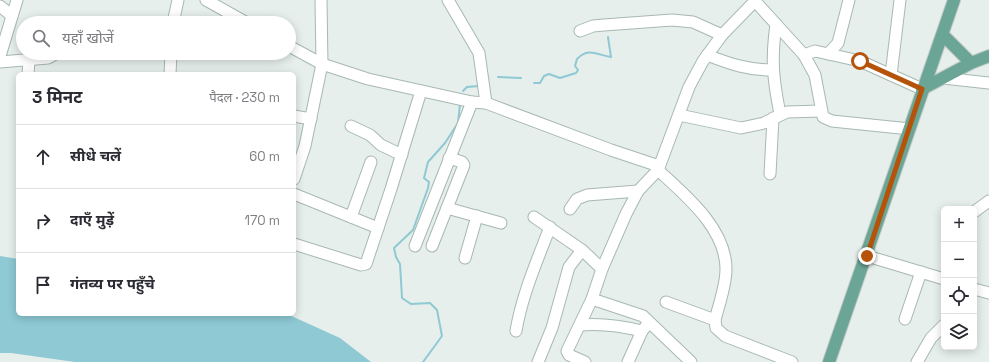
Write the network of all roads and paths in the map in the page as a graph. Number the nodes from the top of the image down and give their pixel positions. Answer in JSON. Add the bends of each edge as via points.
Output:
{"nodes":[{"id":1,"x":17,"y":0,"type":"edge"},
{"id":2,"x":178,"y":0,"type":"edge"},
{"id":3,"x":206,"y":0,"type":"edge"},
{"id":4,"x":321,"y":0,"type":"edge"},
{"id":5,"x":448,"y":0,"type":"edge"},
{"id":6,"x":754,"y":0,"type":"edge"},
{"id":7,"x":848,"y":0,"type":"edge"},
{"id":8,"x":900,"y":0,"type":"edge"},
{"id":9,"x":954,"y":0,"type":"edge"},
{"id":10,"x":0,"y":6,"type":"edge"},
{"id":11,"x":12,"y":16,"type":"junction"},
{"id":12,"x":175,"y":16,"type":"edge"},
{"id":13,"x":235,"y":16,"type":"edge"},
{"id":14,"x":776,"y":24,"type":"junction"},
{"id":15,"x":4,"y":26,"type":"edge"},
{"id":16,"x":580,"y":31,"type":"dead end"},
{"id":17,"x":722,"y":35,"type":"junction"},
{"id":18,"x":943,"y":35,"type":"junction"},
{"id":19,"x":296,"y":50,"type":"edge"},
{"id":20,"x":828,"y":54,"type":"junction"},
{"id":21,"x":0,"y":55,"type":"edge"},
{"id":22,"x":707,"y":55,"type":"junction"},
{"id":23,"x":804,"y":56,"type":"junction"},
{"id":24,"x":989,"y":56,"type":"edge"},
{"id":25,"x":29,"y":60,"type":"joint"},
{"id":26,"x":171,"y":60,"type":"edge"},
{"id":27,"x":0,"y":62,"type":"edge"},
{"id":28,"x":971,"y":63,"type":"junction"},
{"id":29,"x":322,"y":64,"type":"junction"},
{"id":30,"x":772,"y":70,"type":"junction"},
{"id":31,"x":28,"y":72,"type":"edge"},
{"id":32,"x":170,"y":72,"type":"edge"},
{"id":33,"x":891,"y":75,"type":"junction"},
{"id":34,"x":943,"y":78,"type":"junction"},
{"id":35,"x":989,"y":83,"type":"edge"},
{"id":36,"x":922,"y":89,"type":"junction"},
{"id":37,"x":421,"y":91,"type":"junction"},
{"id":38,"x":472,"y":102,"type":"junction"},
{"id":39,"x":486,"y":103,"type":"junction"},
{"id":40,"x":821,"y":111,"type":"junction"},
{"id":41,"x":679,"y":115,"type":"junction"},
{"id":42,"x":296,"y":116,"type":"edge"},
{"id":43,"x":776,"y":116,"type":"junction"},
{"id":44,"x":311,"y":119,"type":"junction"},
{"id":45,"x":351,"y":126,"type":"dead end"},
{"id":46,"x":910,"y":129,"type":"junction"},
{"id":47,"x":402,"y":155,"type":"junction"},
{"id":48,"x":450,"y":158,"type":"junction"},
{"id":49,"x":371,"y":162,"type":"dead end"},
{"id":50,"x":659,"y":168,"type":"junction"},
{"id":51,"x":296,"y":172,"type":"edge"},
{"id":52,"x":770,"y":174,"type":"dead end"},
{"id":53,"x":638,"y":191,"type":"junction"},
{"id":54,"x":296,"y":195,"type":"edge"},
{"id":55,"x":989,"y":201,"type":"edge"},
{"id":56,"x":448,"y":208,"type":"junction"},
{"id":57,"x":570,"y":209,"type":"dead end"},
{"id":58,"x":977,"y":210,"type":"edge"},
{"id":59,"x":477,"y":216,"type":"junction"},
{"id":60,"x":351,"y":217,"type":"junction"},
{"id":61,"x":534,"y":217,"type":"dead end"},
{"id":62,"x":501,"y":223,"type":"dead end"},
{"id":63,"x":550,"y":227,"type":"junction"},
{"id":64,"x":378,"y":228,"type":"junction"},
{"id":65,"x":296,"y":245,"type":"edge"},
{"id":66,"x":415,"y":246,"type":"dead end"},
{"id":67,"x":432,"y":246,"type":"dead end"},
{"id":68,"x":582,"y":250,"type":"junction"},
{"id":69,"x":867,"y":256,"type":"junction"},
{"id":70,"x":465,"y":258,"type":"dead end"},
{"id":71,"x":602,"y":269,"type":"junction"},
{"id":72,"x":921,"y":272,"type":"junction"},
{"id":73,"x":941,"y":278,"type":"edge"},
{"id":74,"x":592,"y":299,"type":"junction"},
{"id":75,"x":666,"y":302,"type":"dead end"},
{"id":76,"x":905,"y":319,"type":"dead end"},
{"id":77,"x":715,"y":320,"type":"junction"},
{"id":78,"x":580,"y":325,"type":"junction"},
{"id":79,"x":646,"y":327,"type":"junction"},
{"id":80,"x":941,"y":328,"type":"edge"},
{"id":81,"x":516,"y":331,"type":"dead end"},
{"id":82,"x":538,"y":362,"type":"edge"},
{"id":83,"x":585,"y":362,"type":"edge"},
{"id":84,"x":628,"y":362,"type":"edge"},
{"id":85,"x":691,"y":362,"type":"edge"},
{"id":86,"x":792,"y":362,"type":"edge"},
{"id":87,"x":829,"y":362,"type":"edge"},
{"id":88,"x":917,"y":362,"type":"edge"}],
"edges":[{"from":1,"to":11,"type":"street"},
{"from":2,"to":12,"type":"street"},
{"from":3,"to":13,"type":"street"},
{"from":4,"to":29,"type":"street"},
{"from":5,"to":39,"type":"street","via":[[479,53]]},
{"from":6,"to":14,"type":"street"},
{"from":6,"to":17,"type":"street"},
{"from":7,"to":20,"type":"street","via":[[838,43]]},
{"from":8,"to":33,"type":"street"},
{"from":9,"to":18,"type":"main road"},
{"from":10,"to":11,"type":"street"},
{"from":11,"to":15,"type":"street"},
{"from":14,"to":23,"type":"street"},
{"from":14,"to":30,"type":"street"},
{"from":15,"to":21,"type":"street"},
{"from":16,"to":17,"type":"street","via":[[599,25],[672,20],[693,22]]},
{"from":17,"to":22,"type":"street"},
{"from":18,"to":28,"type":"main road"},
{"from":18,"to":36,"type":"main road"},
{"from":19,"to":29,"type":"street"},
{"from":20,"to":23,"type":"street","via":[[815,51]]},
{"from":20,"to":33,"type":"street","via":[[860,61]]},
{"from":22,"to":30,"type":"street","via":[[738,67]]},
{"from":22,"to":41,"type":"street","via":[[689,87]]},
{"from":23,"to":40,"type":"street","via":[[815,75]]},
{"from":24,"to":28,"type":"main road"},
{"from":25,"to":27,"type":"street"},
{"from":25,"to":31,"type":"street"},
{"from":26,"to":32,"type":"street"},
{"from":28,"to":34,"type":"main road"},
{"from":29,"to":37,"type":"street","via":[[368,79]]},
{"from":29,"to":44,"type":"street"},
{"from":30,"to":43,"type":"street"},
{"from":33,"to":36,"type":"street"},
{"from":34,"to":35,"type":"street"},
{"from":34,"to":36,"type":"main road"},
{"from":36,"to":46,"type":"main road"},
{"from":37,"to":38,"type":"street"},
{"from":37,"to":47,"type":"street"},
{"from":38,"to":39,"type":"street"},
{"from":38,"to":48,"type":"street"},
{"from":39,"to":50,"type":"street"},
{"from":40,"to":43,"type":"street","via":[[787,112]]},
{"from":40,"to":46,"type":"street","via":[[822,117],[832,121]]},
{"from":41,"to":43,"type":"street","via":[[741,128],[752,127]]},
{"from":41,"to":50,"type":"street"},
{"from":42,"to":44,"type":"street"},
{"from":43,"to":52,"type":"street"},
{"from":44,"to":51,"type":"street"},
{"from":45,"to":47,"type":"street","via":[[370,135],[381,146]]},
{"from":46,"to":69,"type":"main road"},
{"from":47,"to":64,"type":"street"},
{"from":48,"to":56,"type":"street","via":[[464,165]]},
{"from":48,"to":66,"type":"street"},
{"from":49,"to":60,"type":"street"},
{"from":50,"to":53,"type":"street"},
{"from":50,"to":77,"type":"street","via":[[704,217],[717,235],[724,253],[726,269]]},
{"from":53,"to":57,"type":"street","via":[[587,195],[577,199]]},
{"from":53,"to":71,"type":"street"},
{"from":54,"to":60,"type":"street"},
{"from":55,"to":58,"type":"street"},
{"from":56,"to":59,"type":"street"},
{"from":56,"to":67,"type":"street"},
{"from":59,"to":62,"type":"street"},
{"from":59,"to":70,"type":"street"},
{"from":60,"to":64,"type":"street"},
{"from":61,"to":63,"type":"street"},
{"from":63,"to":68,"type":"street"},
{"from":63,"to":81,"type":"street","via":[[518,316]]},
{"from":64,"to":65,"type":"street","via":[[364,265]]},
{"from":68,"to":71,"type":"street"},
{"from":68,"to":82,"type":"street","via":[[569,267],[552,328]]},
{"from":69,"to":72,"type":"street"},
{"from":69,"to":87,"type":"main road"},
{"from":71,"to":74,"type":"street"},
{"from":72,"to":73,"type":"street"},
{"from":72,"to":76,"type":"street"},
{"from":74,"to":78,"type":"street"},
{"from":74,"to":79,"type":"street","via":[[643,316]]},
{"from":75,"to":77,"type":"street"},
{"from":77,"to":86,"type":"street","via":[[716,328],[725,336]]},
{"from":78,"to":79,"type":"street","via":[[595,323]]},
{"from":78,"to":83,"type":"street","via":[[567,353]]},
{"from":79,"to":84,"type":"street"},
{"from":79,"to":85,"type":"street"},
{"from":80,"to":88,"type":"street","via":[[931,338]]}]}
